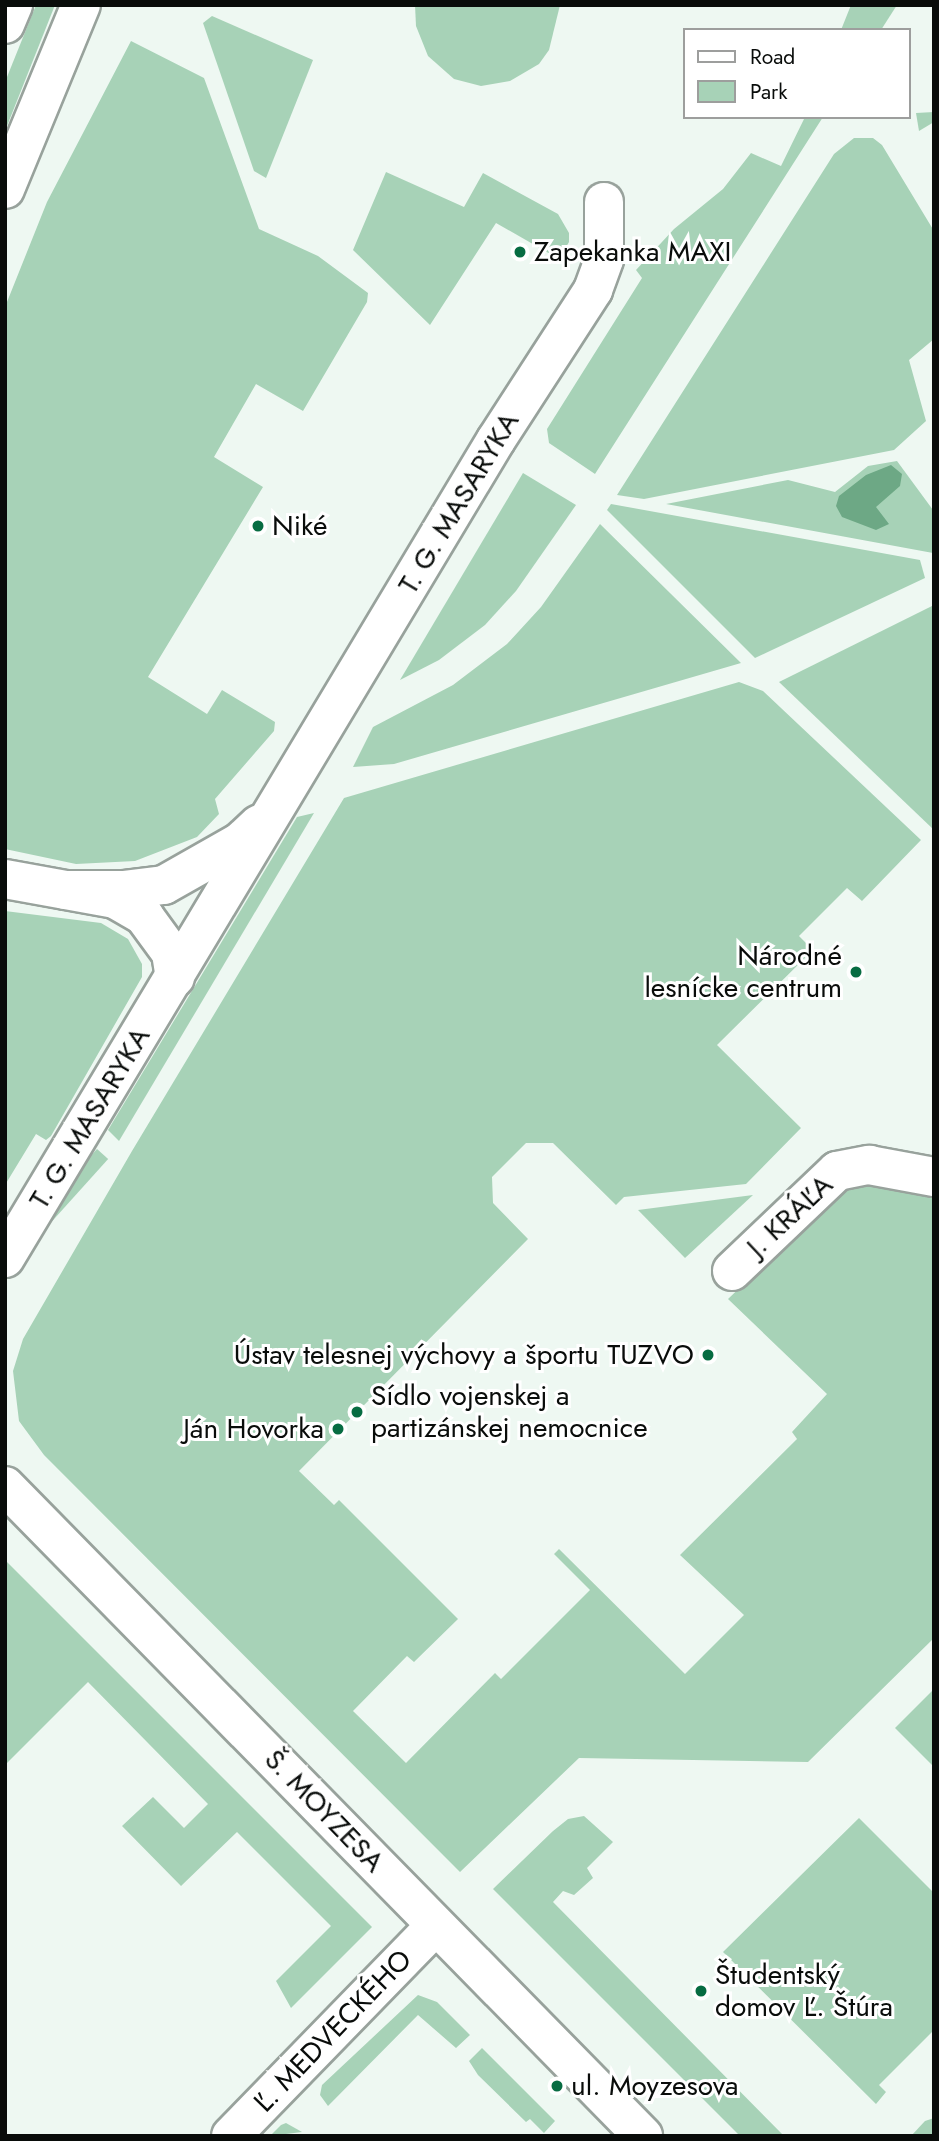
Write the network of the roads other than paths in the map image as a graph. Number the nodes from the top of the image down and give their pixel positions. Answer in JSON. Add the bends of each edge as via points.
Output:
{"nodes":[{"id":1,"x":13,"y":5,"type":"edge"},
{"id":2,"x":81,"y":5,"type":"edge"},
{"id":3,"x":5,"y":24,"type":"edge"},
{"id":4,"x":5,"y":189,"type":"edge"},
{"id":5,"x":604,"y":202,"type":"dead end"},
{"id":6,"x":285,"y":798,"type":"junction"},
{"id":7,"x":5,"y":879,"type":"edge"},
{"id":8,"x":65,"y":890,"type":"junction"},
{"id":9,"x":175,"y":978,"type":"junction"},
{"id":10,"x":934,"y":1177,"type":"edge"},
{"id":11,"x":5,"y":1258,"type":"edge"},
{"id":12,"x":732,"y":1270,"type":"dead end"},
{"id":13,"x":5,"y":1486,"type":"edge"},
{"id":14,"x":435,"y":1926,"type":"junction"},
{"id":15,"x":231,"y":2136,"type":"edge"},
{"id":16,"x":643,"y":2136,"type":"edge"}],
"edges":[{"from":1,"to":3,"type":"street"},
{"from":2,"to":4,"type":"street"},
{"from":5,"to":6,"type":"street","name":"T. G. MASARYKA","via":[[604,259],[593,290],[496,440]]},
{"from":6,"to":8,"type":"street","name":"T. G. MASARYKA","via":[[240,842],[164,885]]},
{"from":6,"to":9,"type":"street","name":"T. G. MASARYKA"},
{"from":7,"to":8,"type":"street","name":"T. G. MASARYKA"},
{"from":8,"to":9,"type":"street","name":"T. G. MASARYKA","via":[[115,899],[144,916],[171,953]]},
{"from":9,"to":11,"type":"street","name":"T. G. MASARYKA"},
{"from":10,"to":12,"type":"street","name":"J. KRÁĽA","via":[[869,1165],[837,1171]]},
{"from":13,"to":14,"type":"street","name":"Š. MOYZESA"},
{"from":14,"to":15,"type":"street","name":"Ľ. MEDVECKÉHO"},
{"from":14,"to":16,"type":"street","name":"Š. MOYZESA"}]}
